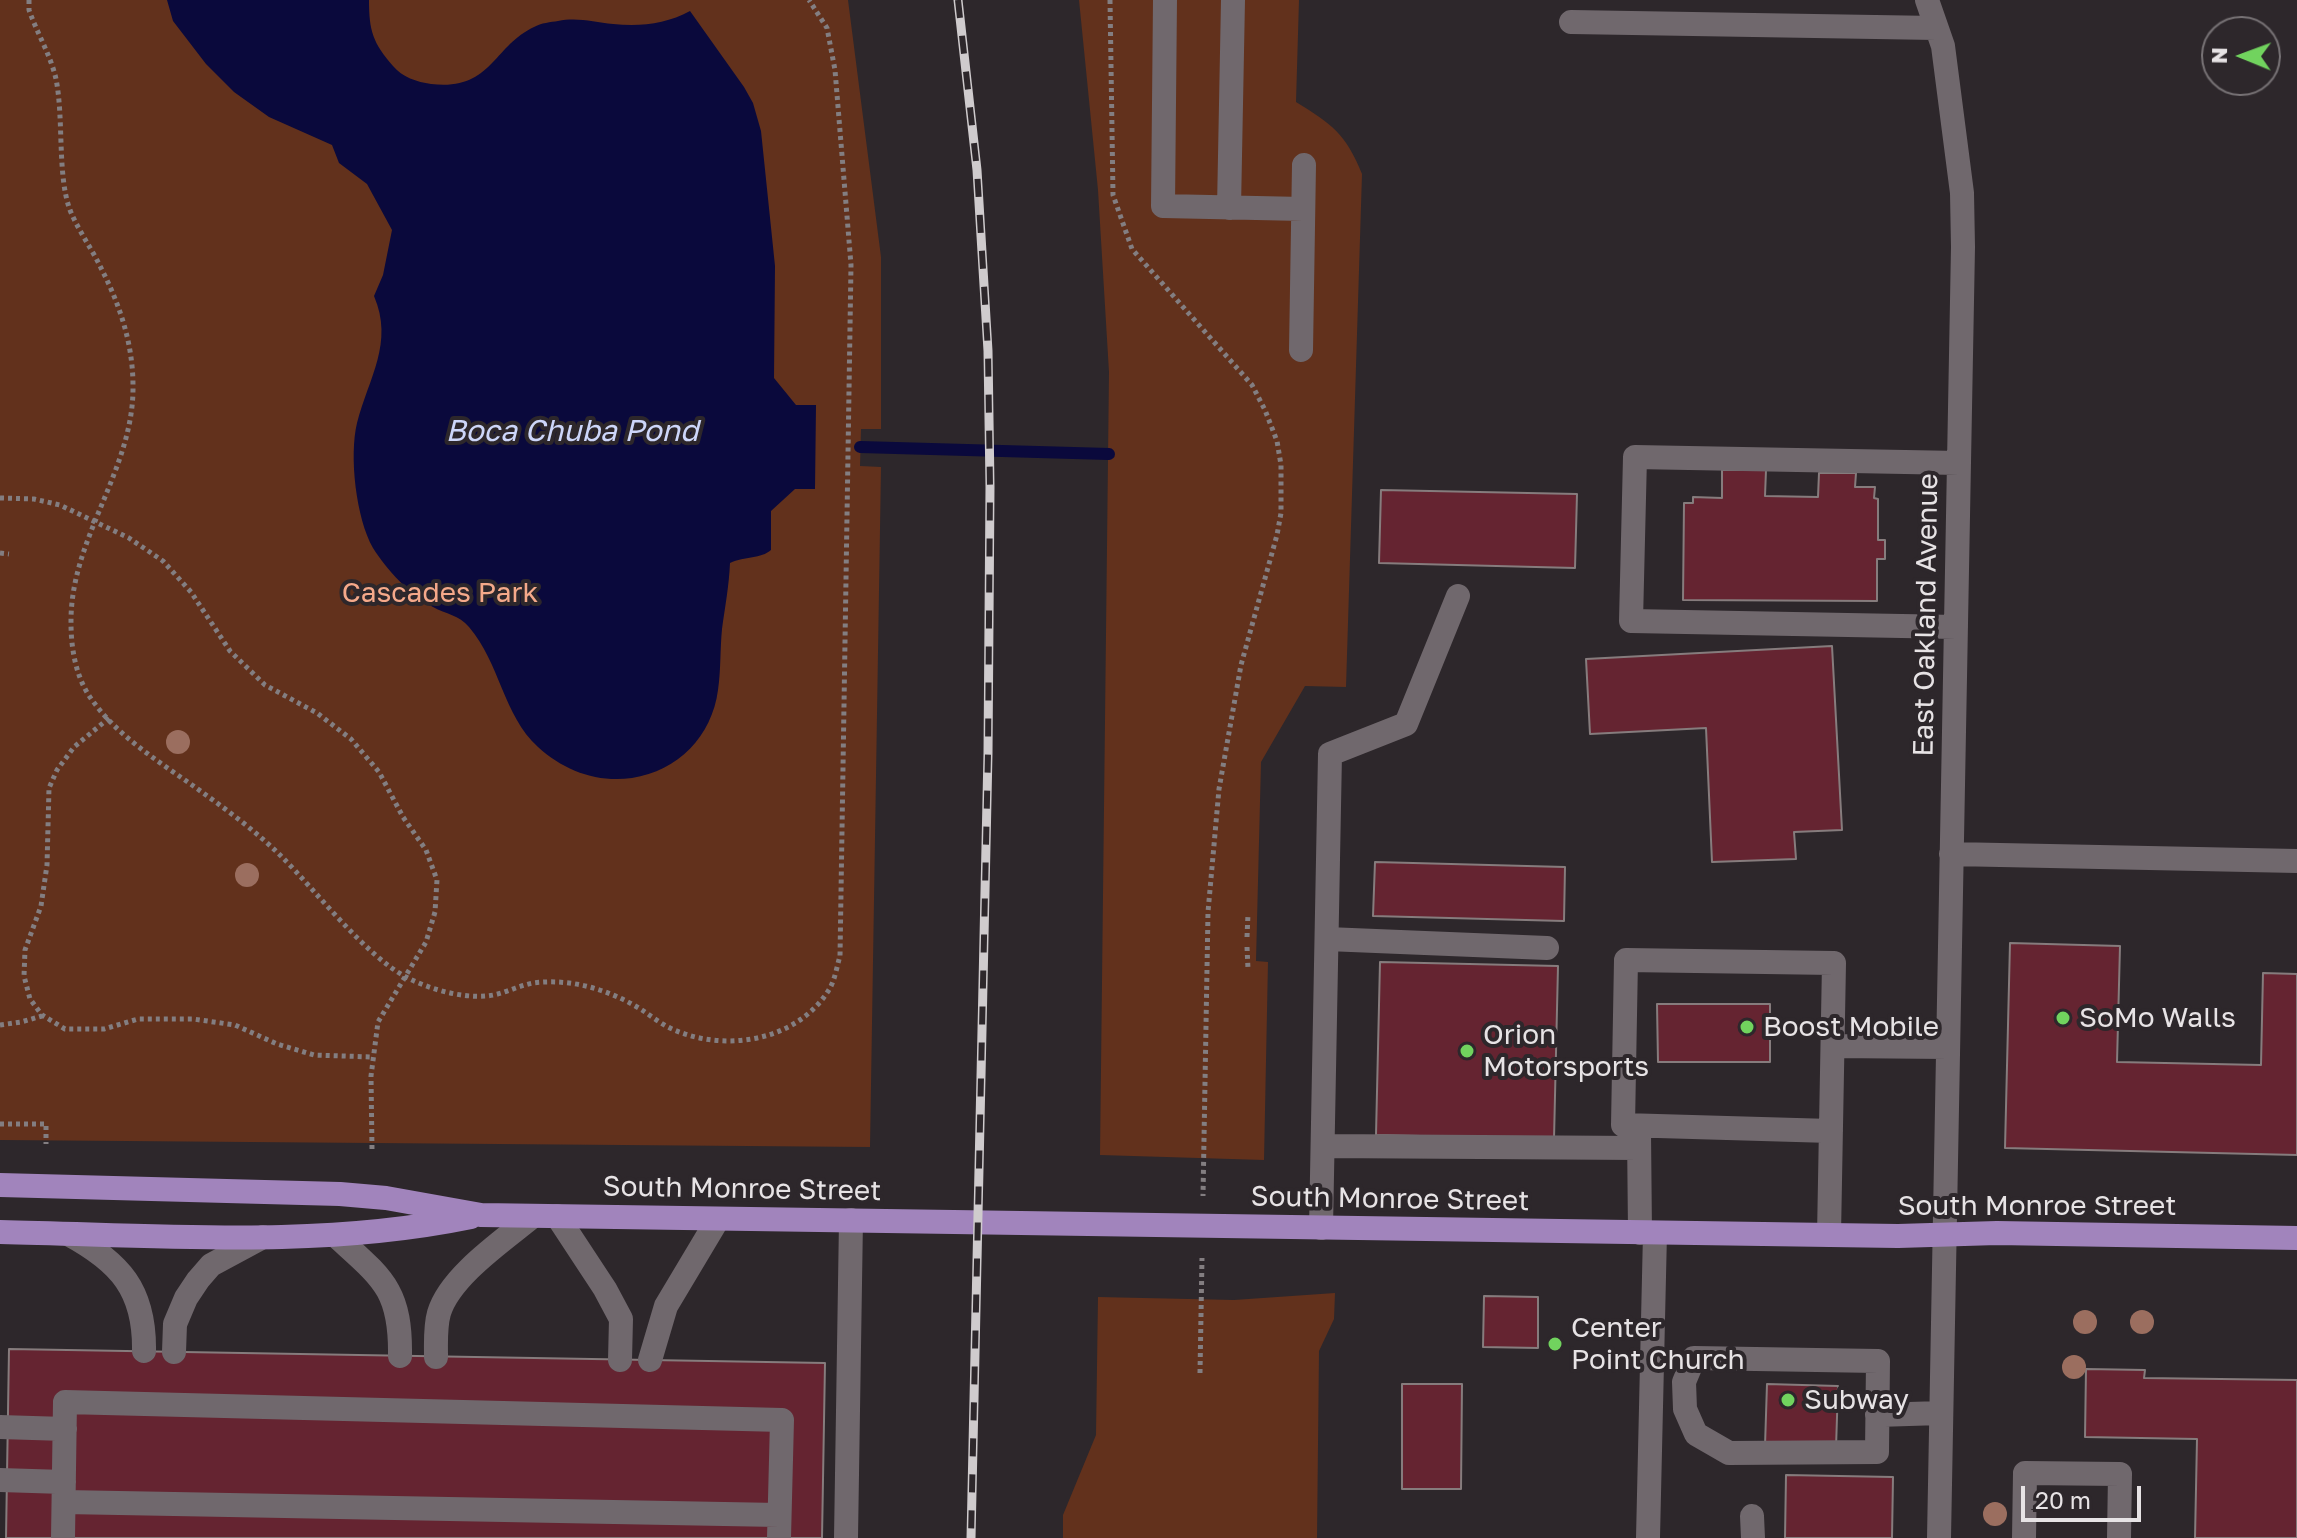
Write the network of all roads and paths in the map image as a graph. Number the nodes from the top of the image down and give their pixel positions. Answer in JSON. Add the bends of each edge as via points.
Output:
{"nodes":[{"id":1,"x":29,"y":0,"type":"edge"},
{"id":2,"x":809,"y":0,"type":"edge"},
{"id":3,"x":1110,"y":0,"type":"edge"},
{"id":4,"x":1165,"y":0,"type":"edge"},
{"id":5,"x":1233,"y":0,"type":"edge"},
{"id":6,"x":1927,"y":0,"type":"edge"},
{"id":7,"x":1571,"y":22,"type":"dead end"},
{"id":8,"x":1936,"y":28,"type":"junction"},
{"id":9,"x":1304,"y":165,"type":"dead end"},
{"id":10,"x":1229,"y":208,"type":"junction"},
{"id":11,"x":1303,"y":209,"type":"junction"},
{"id":12,"x":1301,"y":350,"type":"dead end"},
{"id":13,"x":1959,"y":463,"type":"junction"},
{"id":14,"x":0,"y":498,"type":"edge"},
{"id":15,"x":94,"y":521,"type":"junction"},
{"id":16,"x":0,"y":553,"type":"edge"},
{"id":17,"x":9,"y":554,"type":"dead end"},
{"id":18,"x":1458,"y":596,"type":"dead end"},
{"id":19,"x":1956,"y":627,"type":"junction"},
{"id":20,"x":109,"y":718,"type":"junction"},
{"id":21,"x":1951,"y":854,"type":"junction"},
{"id":22,"x":2297,"y":861,"type":"edge"},
{"id":23,"x":1248,"y":914,"type":"dead end"},
{"id":24,"x":1247,"y":937,"type":"dead end"},
{"id":25,"x":1327,"y":939,"type":"junction"},
{"id":26,"x":1247,"y":947,"type":"dead end"},
{"id":27,"x":1547,"y":948,"type":"dead end"},
{"id":28,"x":1248,"y":969,"type":"dead end"},
{"id":29,"x":405,"y":977,"type":"junction"},
{"id":30,"x":42,"y":1015,"type":"junction"},
{"id":31,"x":0,"y":1025,"type":"edge"},
{"id":32,"x":1833,"y":1046,"type":"junction"},
{"id":33,"x":1948,"y":1047,"type":"junction"},
{"id":34,"x":372,"y":1057,"type":"junction"},
{"id":35,"x":1205,"y":1086,"type":"dead end"},
{"id":36,"x":0,"y":1124,"type":"edge"},
{"id":37,"x":1831,"y":1131,"type":"junction"},
{"id":38,"x":1639,"y":1137,"type":"junction"},
{"id":39,"x":46,"y":1144,"type":"dead end"},
{"id":40,"x":1323,"y":1146,"type":"junction"},
{"id":41,"x":372,"y":1149,"type":"dead end"},
{"id":42,"x":0,"y":1185,"type":"edge"},
{"id":43,"x":481,"y":1215,"type":"junction"},
{"id":44,"x":545,"y":1216,"type":"junction"},
{"id":45,"x":718,"y":1219,"type":"junction"},
{"id":46,"x":851,"y":1220,"type":"junction"},
{"id":47,"x":1321,"y":1228,"type":"junction"},
{"id":48,"x":0,"y":1232,"type":"edge"},
{"id":49,"x":1648,"y":1233,"type":"junction"},
{"id":50,"x":68,"y":1234,"type":"junction"},
{"id":51,"x":1829,"y":1235,"type":"junction"},
{"id":52,"x":1945,"y":1235,"type":"junction"},
{"id":53,"x":336,"y":1236,"type":"junction"},
{"id":54,"x":263,"y":1237,"type":"junction"},
{"id":55,"x":2297,"y":1238,"type":"edge"},
{"id":56,"x":144,"y":1351,"type":"dead end"},
{"id":57,"x":174,"y":1352,"type":"dead end"},
{"id":58,"x":400,"y":1356,"type":"dead end"},
{"id":59,"x":436,"y":1357,"type":"dead end"},
{"id":60,"x":620,"y":1360,"type":"dead end"},
{"id":61,"x":650,"y":1360,"type":"dead end"},
{"id":62,"x":1941,"y":1413,"type":"junction"},
{"id":63,"x":1877,"y":1415,"type":"junction"},
{"id":64,"x":4,"y":1427,"type":"edge"},
{"id":65,"x":65,"y":1429,"type":"junction"},
{"id":66,"x":4,"y":1480,"type":"edge"},
{"id":67,"x":64,"y":1492,"type":"junction"},
{"id":68,"x":779,"y":1527,"type":"edge"},
{"id":69,"x":63,"y":1538,"type":"edge"},
{"id":70,"x":846,"y":1538,"type":"edge"},
{"id":71,"x":1648,"y":1538,"type":"edge"},
{"id":72,"x":1939,"y":1538,"type":"edge"},
{"id":73,"x":2024,"y":1538,"type":"edge"},
{"id":74,"x":2119,"y":1538,"type":"edge"}],
"edges":[{"from":1,"to":15,"type":"path","via":[[55,75],[70,208],[116,301],[130,344],[133,389],[126,440]]},
{"from":2,"to":29,"type":"path","via":[[827,28],[835,70],[851,265],[842,924],[832,985],[792,1027],[759,1039],[715,1041],[672,1029],[623,998],[580,984],[533,983],[486,997],[443,992]]},
{"from":3,"to":35,"type":"path","via":[[1113,195],[1132,249],[1252,385],[1269,420],[1281,465],[1277,535],[1241,665],[1219,789],[1208,912]]},
{"from":4,"to":10,"type":"street","via":[[1163,206]]},
{"from":5,"to":10,"type":"street"},
{"from":6,"to":8,"type":"street","name":"East Oakland Avenue"},
{"from":7,"to":8,"type":"street"},
{"from":8,"to":13,"type":"street","name":"East Oakland Avenue","via":[[1943,46],[1962,193]]},
{"from":9,"to":11,"type":"street"},
{"from":10,"to":11,"type":"street"},
{"from":11,"to":12,"type":"street"},
{"from":13,"to":19,"type":"street","name":"East Oakland Avenue"},
{"from":13,"to":19,"type":"street","via":[[1635,457],[1631,621]]},
{"from":14,"to":15,"type":"path","via":[[60,505]]},
{"from":15,"to":20,"type":"path","via":[[76,573],[71,620],[74,659],[87,693]]},
{"from":15,"to":29,"type":"path","via":[[163,561],[230,651],[265,685],[351,739],[379,772],[426,850],[437,880],[426,942]]},
{"from":16,"to":17,"type":"path"},
{"from":18,"to":25,"type":"street","via":[[1406,724],[1330,754]]},
{"from":19,"to":21,"type":"street","name":"East Oakland Avenue"},
{"from":20,"to":29,"type":"path","via":[[121,734],[279,854],[376,955]]},
{"from":20,"to":30,"type":"path","via":[[74,747],[49,788],[47,865],[41,906],[25,950],[24,976],[30,999]]},
{"from":21,"to":22,"type":"street"},
{"from":21,"to":33,"type":"street","name":"East Oakland Avenue"},
{"from":23,"to":24,"type":"path"},
{"from":25,"to":27,"type":"street"},
{"from":25,"to":40,"type":"street"},
{"from":26,"to":28,"type":"path"},
{"from":29,"to":34,"type":"path","via":[[378,1022]]},
{"from":30,"to":31,"type":"path"},
{"from":30,"to":34,"type":"path","via":[[65,1029],[104,1029],[138,1019],[193,1019],[235,1025],[314,1055]]},
{"from":32,"to":33,"type":"street"},
{"from":32,"to":37,"type":"street"},
{"from":32,"to":38,"type":"street","via":[[1834,963],[1626,960],[1623,1125]]},
{"from":33,"to":52,"type":"street","name":"East Oakland Avenue"},
{"from":34,"to":41,"type":"path"},
{"from":36,"to":39,"type":"path","via":[[46,1124]]},
{"from":37,"to":38,"type":"street"},
{"from":37,"to":51,"type":"street"},
{"from":38,"to":40,"type":"street"},
{"from":38,"to":49,"type":"street"},
{"from":40,"to":47,"type":"street"},
{"from":42,"to":43,"type":"main road","name":"South Monroe Street","via":[[340,1194]]},
{"from":43,"to":44,"type":"main road","name":"South Monroe Street"},
{"from":43,"to":53,"type":"main road","name":"South Monroe Street"},
{"from":44,"to":45,"type":"main road","name":"South Monroe Street"},
{"from":44,"to":59,"type":"street","via":[[471,1269],[448,1294],[439,1313]]},
{"from":44,"to":60,"type":"street","via":[[605,1289],[621,1319]]},
{"from":45,"to":46,"type":"main road","name":"South Monroe Street"},
{"from":45,"to":61,"type":"street","via":[[666,1306]]},
{"from":46,"to":47,"type":"main road","name":"South Monroe Street"},
{"from":46,"to":70,"type":"street"},
{"from":47,"to":49,"type":"main road","name":"South Monroe Street"},
{"from":48,"to":50,"type":"main road","name":"South Monroe Street"},
{"from":49,"to":51,"type":"main road","name":"South Monroe Street"},
{"from":49,"to":71,"type":"street"},
{"from":50,"to":54,"type":"main road","name":"South Monroe Street"},
{"from":50,"to":56,"type":"street","via":[[111,1263],[130,1285],[143,1317]]},
{"from":51,"to":52,"type":"main road","name":"South Monroe Street"},
{"from":52,"to":55,"type":"main road","name":"South Monroe Street"},
{"from":52,"to":62,"type":"street","name":"East Oakland Avenue"},
{"from":53,"to":54,"type":"main road","name":"South Monroe Street"},
{"from":53,"to":58,"type":"street","via":[[380,1276],[393,1298],[400,1322]]},
{"from":54,"to":57,"type":"street","via":[[211,1265],[198,1280],[175,1324]]},
{"from":62,"to":63,"type":"street"},
{"from":62,"to":72,"type":"street","name":"East Oakland Avenue"},
{"from":63,"to":63,"type":"street","via":[[1878,1361],[1694,1358],[1684,1382],[1685,1409],[1696,1434],[1729,1453],[1877,1452]]},
{"from":64,"to":65,"type":"street"},
{"from":65,"to":67,"type":"street"},
{"from":65,"to":68,"type":"street","via":[[65,1402],[782,1420]]},
{"from":66,"to":67,"type":"street"},
{"from":67,"to":68,"type":"street"},
{"from":67,"to":69,"type":"street"},
{"from":73,"to":74,"type":"street","via":[[2025,1473],[2120,1474]]}]}
